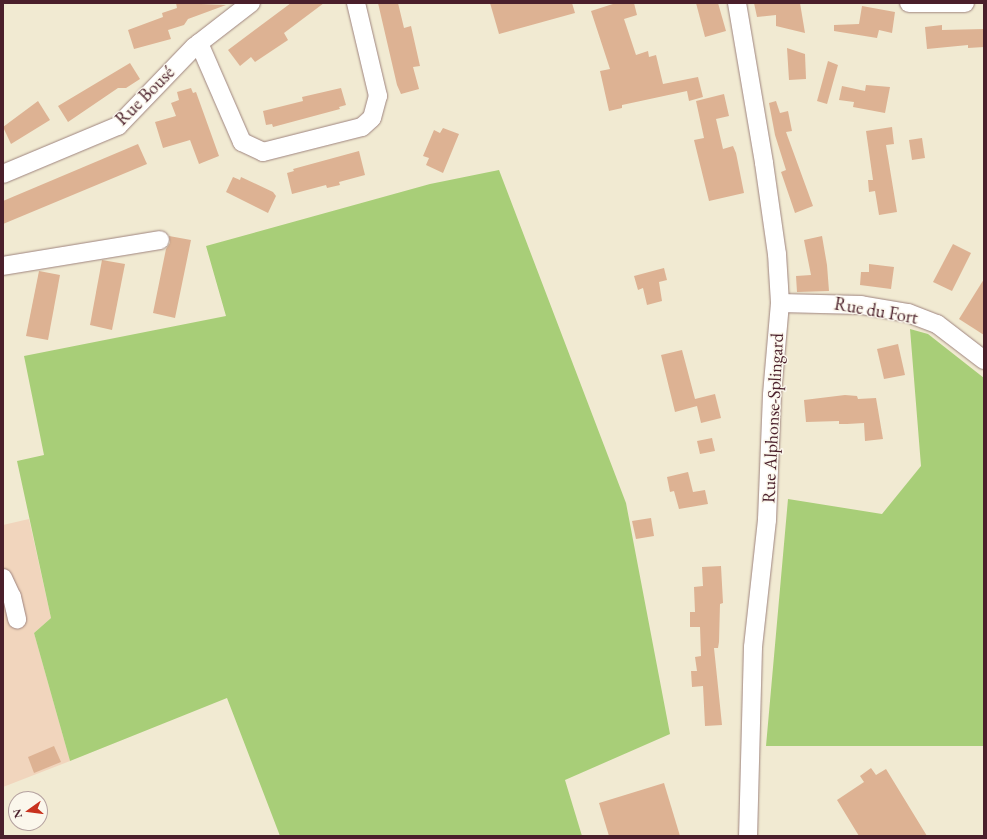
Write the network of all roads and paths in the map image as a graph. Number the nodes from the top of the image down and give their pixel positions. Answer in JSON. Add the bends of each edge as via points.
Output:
{"nodes":[{"id":1,"x":251,"y":3,"type":"edge"},
{"id":2,"x":356,"y":3,"type":"edge"},
{"id":3,"x":737,"y":3,"type":"edge"},
{"id":4,"x":909,"y":3,"type":"edge"},
{"id":5,"x":965,"y":3,"type":"edge"},
{"id":6,"x":199,"y":43,"type":"junction"},
{"id":7,"x":3,"y":174,"type":"edge"},
{"id":8,"x":160,"y":240,"type":"dead end"},
{"id":9,"x":3,"y":266,"type":"edge"},
{"id":10,"x":780,"y":303,"type":"junction"},
{"id":11,"x":984,"y":360,"type":"edge"},
{"id":12,"x":3,"y":578,"type":"edge"},
{"id":13,"x":17,"y":619,"type":"dead end"},
{"id":14,"x":748,"y":836,"type":"edge"}],
"edges":[{"from":1,"to":6,"type":"street","name":"Rue Bousé"},
{"from":2,"to":6,"type":"street","via":[[378,96],[372,118],[362,127],[263,152],[242,142]]},
{"from":3,"to":10,"type":"street","name":"Rue Alphonse-Splingard","via":[[764,163],[777,254]]},
{"from":4,"to":5,"type":"street"},
{"from":6,"to":7,"type":"street","name":"Rue Bousé","via":[[118,126]]},
{"from":8,"to":9,"type":"street"},
{"from":10,"to":11,"type":"street","name":"Rue du Fort","via":[[861,305],[908,313],[937,324]]},
{"from":10,"to":14,"type":"street","name":"Rue Alphonse-Splingard","via":[[772,395],[767,520],[753,648]]},
{"from":12,"to":13,"type":"street","via":[[12,597]]}]}
